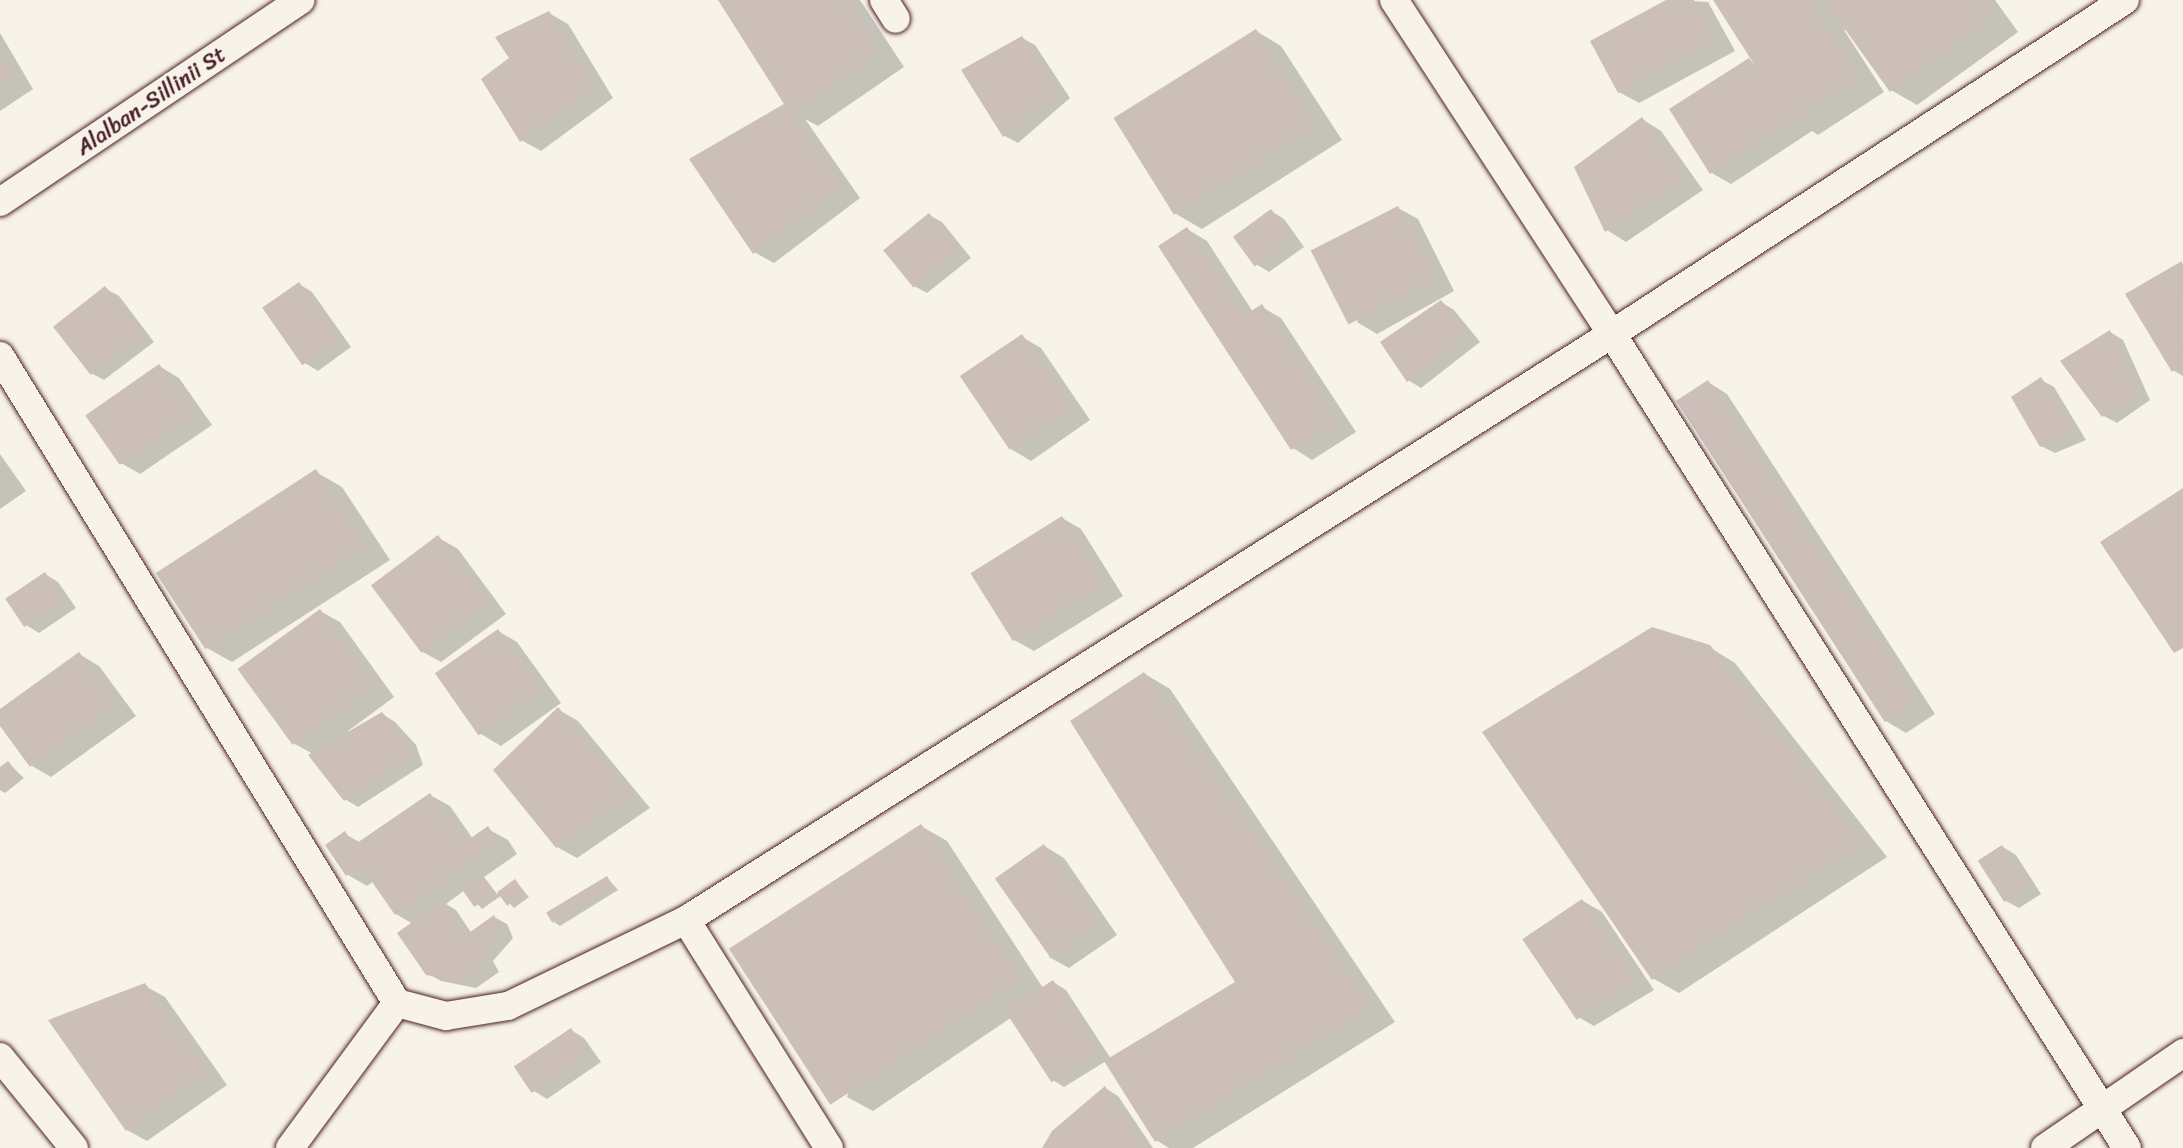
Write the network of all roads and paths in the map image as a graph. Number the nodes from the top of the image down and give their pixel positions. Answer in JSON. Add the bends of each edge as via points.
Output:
{"nodes":[{"id":1,"x":301,"y":0,"type":"edge"},
{"id":2,"x":1394,"y":0,"type":"edge"},
{"id":3,"x":2125,"y":0,"type":"edge"},
{"id":4,"x":0,"y":202,"type":"edge"},
{"id":5,"x":1612,"y":334,"type":"junction"},
{"id":6,"x":0,"y":356,"type":"edge"},
{"id":7,"x":686,"y":920,"type":"junction"},
{"id":8,"x":397,"y":1003,"type":"junction"},
{"id":9,"x":2183,"y":1053,"type":"edge"},
{"id":10,"x":0,"y":1057,"type":"edge"},
{"id":11,"x":2104,"y":1111,"type":"junction"},
{"id":12,"x":74,"y":1148,"type":"edge"},
{"id":13,"x":290,"y":1148,"type":"edge"},
{"id":14,"x":829,"y":1148,"type":"edge"},
{"id":15,"x":2045,"y":1148,"type":"edge"},
{"id":16,"x":2127,"y":1148,"type":"edge"}],
"edges":[{"from":1,"to":4,"type":"street","name":"Alalban-Sillinii St"},
{"from":2,"to":5,"type":"street"},
{"from":3,"to":5,"type":"street"},
{"from":5,"to":7,"type":"street"},
{"from":5,"to":11,"type":"street"},
{"from":6,"to":8,"type":"street"},
{"from":7,"to":8,"type":"street","via":[[508,1006],[446,1016]]},
{"from":7,"to":14,"type":"street"},
{"from":8,"to":13,"type":"street"},
{"from":9,"to":11,"type":"street"},
{"from":10,"to":12,"type":"street"},
{"from":11,"to":15,"type":"street"},
{"from":11,"to":16,"type":"street"}]}
